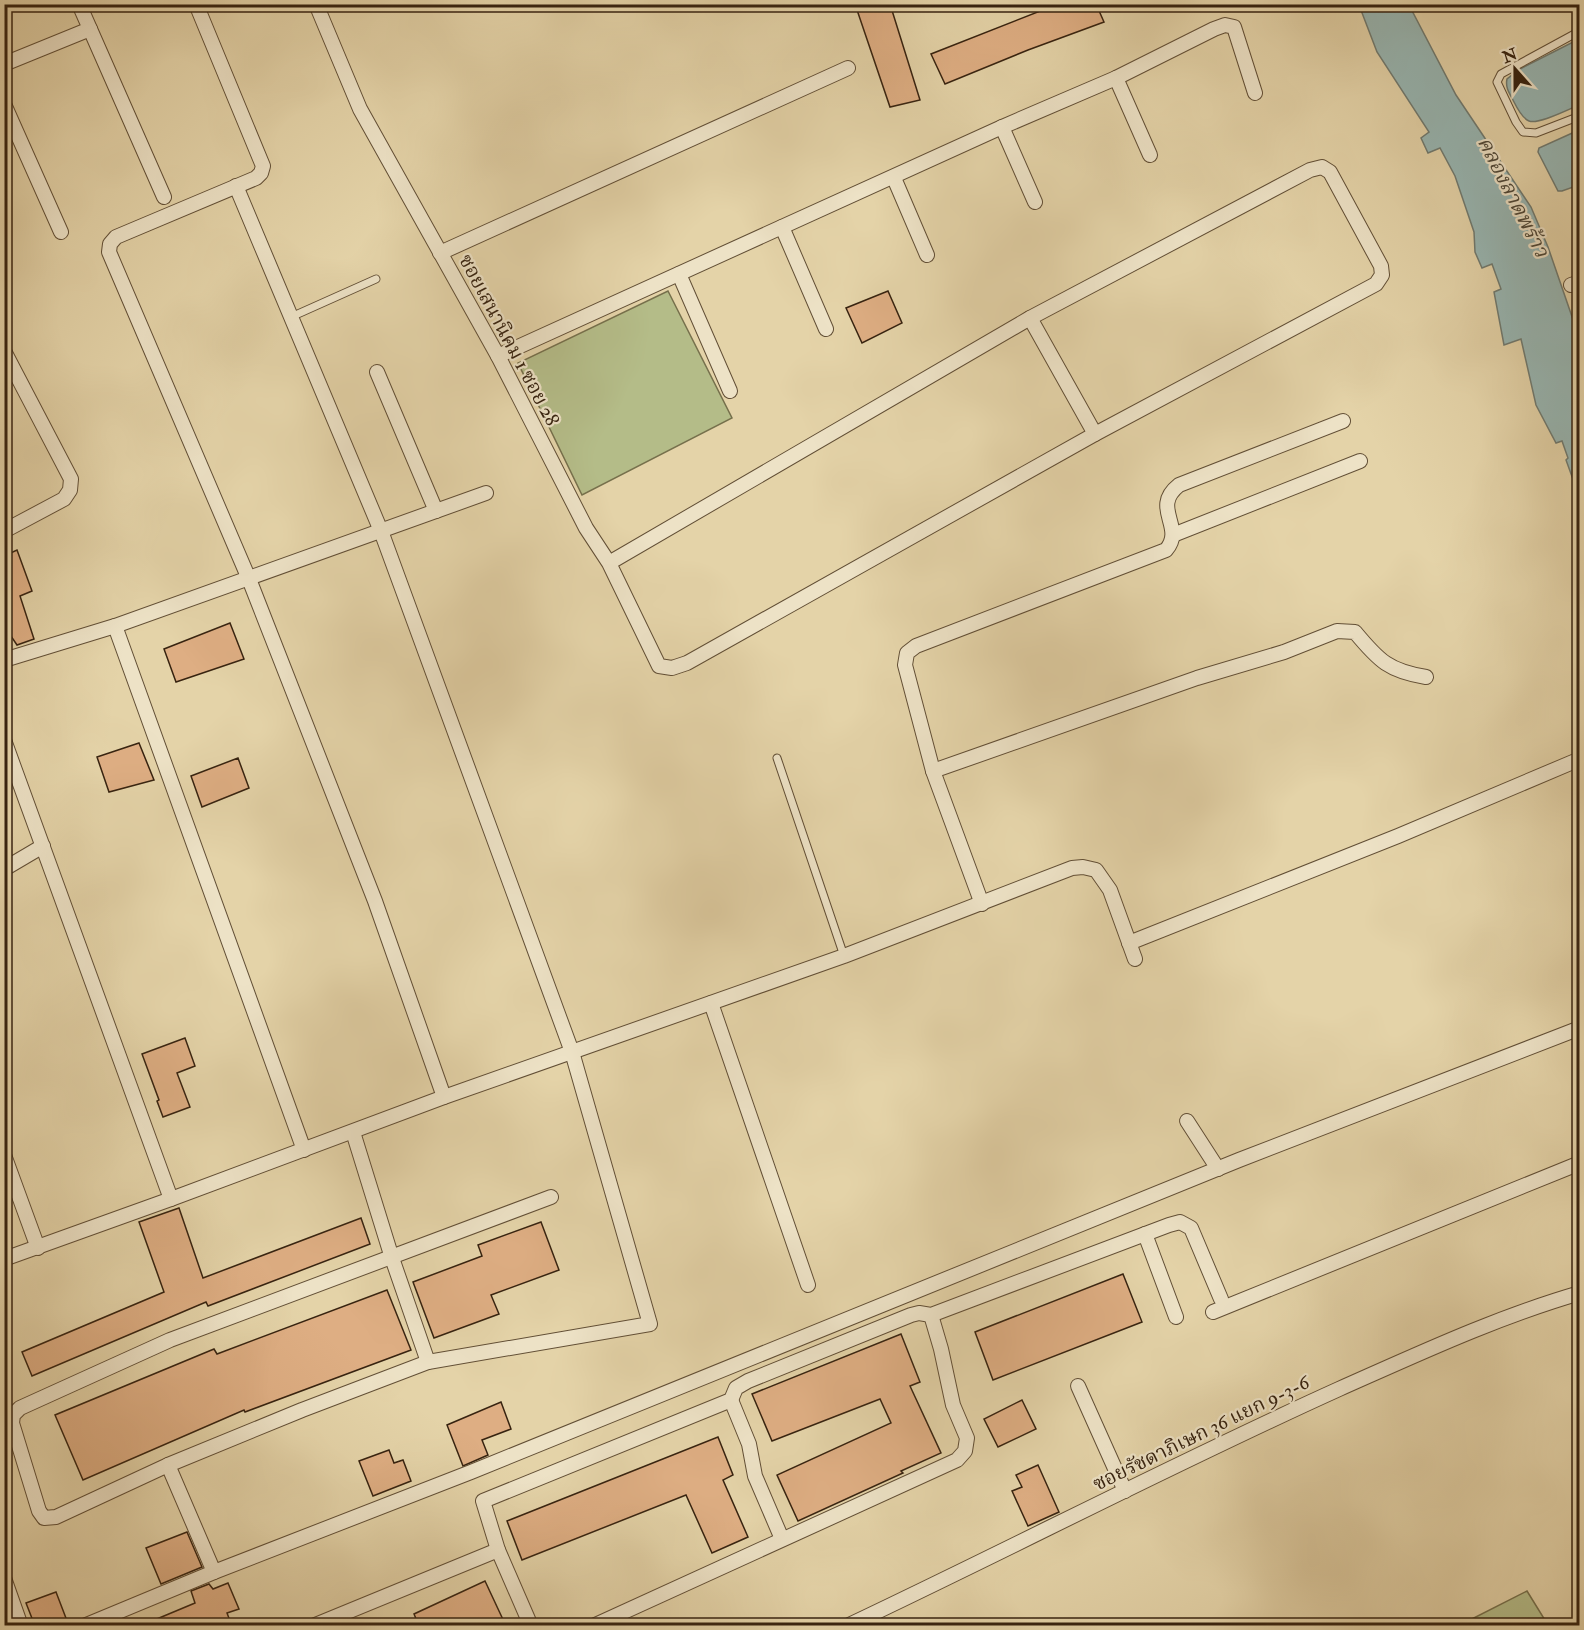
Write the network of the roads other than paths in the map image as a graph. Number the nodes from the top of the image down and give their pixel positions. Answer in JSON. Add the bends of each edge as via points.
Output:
{"nodes":[{"id":1,"x":79,"y":4,"type":"edge"},
{"id":2,"x":196,"y":4,"type":"edge"},
{"id":3,"x":316,"y":4,"type":"edge"},
{"id":4,"x":90,"y":29,"type":"junction"},
{"id":5,"x":1580,"y":31,"type":"edge"},
{"id":6,"x":4,"y":64,"type":"edge"},
{"id":7,"x":848,"y":68,"type":"dead end"},
{"id":8,"x":1116,"y":78,"type":"junction"},
{"id":9,"x":1255,"y":93,"type":"dead end"},
{"id":10,"x":4,"y":104,"type":"edge"},
{"id":11,"x":1580,"y":116,"type":"edge"},
{"id":12,"x":1002,"y":127,"type":"junction"},
{"id":13,"x":1150,"y":155,"type":"dead end"},
{"id":14,"x":894,"y":178,"type":"junction"},
{"id":15,"x":236,"y":186,"type":"junction"},
{"id":16,"x":164,"y":197,"type":"dead end"},
{"id":17,"x":1035,"y":202,"type":"dead end"},
{"id":18,"x":782,"y":227,"type":"junction"},
{"id":19,"x":61,"y":232,"type":"dead end"},
{"id":20,"x":440,"y":253,"type":"junction"},
{"id":21,"x":927,"y":255,"type":"dead end"},
{"id":22,"x":679,"y":274,"type":"junction"},
{"id":23,"x":376,"y":279,"type":"dead end"},
{"id":24,"x":291,"y":317,"type":"junction"},
{"id":25,"x":1030,"y":318,"type":"junction"},
{"id":26,"x":826,"y":328,"type":"dead end"},
{"id":27,"x":4,"y":351,"type":"edge"},
{"id":28,"x":498,"y":356,"type":"junction"},
{"id":29,"x":377,"y":372,"type":"dead end"},
{"id":30,"x":730,"y":391,"type":"dead end"},
{"id":31,"x":1343,"y":421,"type":"dead end"},
{"id":32,"x":1095,"y":434,"type":"junction"},
{"id":33,"x":1360,"y":461,"type":"dead end"},
{"id":34,"x":486,"y":493,"type":"dead end"},
{"id":35,"x":436,"y":511,"type":"junction"},
{"id":36,"x":4,"y":531,"type":"edge"},
{"id":37,"x":381,"y":531,"type":"junction"},
{"id":38,"x":1173,"y":535,"type":"junction"},
{"id":39,"x":609,"y":563,"type":"junction"},
{"id":40,"x":249,"y":579,"type":"junction"},
{"id":41,"x":115,"y":627,"type":"junction"},
{"id":42,"x":4,"y":660,"type":"edge"},
{"id":43,"x":1426,"y":677,"type":"dead end"},
{"id":44,"x":4,"y":740,"type":"edge"},
{"id":45,"x":777,"y":759,"type":"dead end"},
{"id":46,"x":1580,"y":759,"type":"edge"},
{"id":47,"x":933,"y":771,"type":"junction"},
{"id":48,"x":44,"y":846,"type":"junction"},
{"id":49,"x":4,"y":869,"type":"edge"},
{"id":50,"x":982,"y":904,"type":"junction"},
{"id":51,"x":1129,"y":943,"type":"junction"},
{"id":52,"x":844,"y":956,"type":"junction"},
{"id":53,"x":1136,"y":959,"type":"dead end"},
{"id":54,"x":711,"y":1003,"type":"junction"},
{"id":55,"x":1580,"y":1028,"type":"edge"},
{"id":56,"x":572,"y":1052,"type":"junction"},
{"id":57,"x":444,"y":1097,"type":"junction"},
{"id":58,"x":1187,"y":1121,"type":"dead end"},
{"id":59,"x":353,"y":1132,"type":"junction"},
{"id":60,"x":304,"y":1150,"type":"junction"},
{"id":61,"x":4,"y":1155,"type":"edge"},
{"id":62,"x":1580,"y":1163,"type":"edge"},
{"id":63,"x":1218,"y":1169,"type":"junction"},
{"id":64,"x":551,"y":1197,"type":"dead end"},
{"id":65,"x":171,"y":1199,"type":"junction"},
{"id":66,"x":1144,"y":1234,"type":"junction"},
{"id":67,"x":38,"y":1248,"type":"junction"},
{"id":68,"x":392,"y":1258,"type":"junction"},
{"id":69,"x":4,"y":1259,"type":"edge"},
{"id":70,"x":808,"y":1286,"type":"dead end"},
{"id":71,"x":1580,"y":1293,"type":"edge"},
{"id":72,"x":1221,"y":1299,"type":"dead end"},
{"id":73,"x":1213,"y":1312,"type":"dead end"},
{"id":74,"x":931,"y":1315,"type":"junction"},
{"id":75,"x":1176,"y":1317,"type":"dead end"},
{"id":76,"x":428,"y":1362,"type":"junction"},
{"id":77,"x":1078,"y":1386,"type":"dead end"},
{"id":78,"x":731,"y":1400,"type":"junction"},
{"id":79,"x":168,"y":1465,"type":"junction"},
{"id":80,"x":1125,"y":1491,"type":"junction"},
{"id":81,"x":782,"y":1539,"type":"junction"},
{"id":82,"x":498,"y":1550,"type":"junction"},
{"id":83,"x":214,"y":1572,"type":"junction"},
{"id":84,"x":4,"y":1578,"type":"edge"},
{"id":85,"x":90,"y":1624,"type":"edge"},
{"id":86,"x":21,"y":1626,"type":"edge"},
{"id":87,"x":313,"y":1626,"type":"edge"},
{"id":88,"x":531,"y":1626,"type":"edge"},
{"id":89,"x":593,"y":1626,"type":"edge"},
{"id":90,"x":847,"y":1626,"type":"edge"}],
"edges":[{"from":1,"to":4,"type":"street"},
{"from":2,"to":15,"type":"street","via":[[263,166],[256,178]]},
{"from":3,"to":20,"type":"street","name":"ซอยเสนานิคม 1 ซอย 28","via":[[360,109]]},
{"from":4,"to":6,"type":"street"},
{"from":4,"to":16,"type":"street"},
{"from":5,"to":11,"type":"lane","via":[[1501,74],[1497,82],[1523,132],[1536,133]]},
{"from":7,"to":20,"type":"street"},
{"from":8,"to":9,"type":"street","via":[[1225,25],[1234,27]]},
{"from":8,"to":12,"type":"street"},
{"from":8,"to":13,"type":"street"},
{"from":10,"to":19,"type":"street"},
{"from":12,"to":14,"type":"street"},
{"from":12,"to":17,"type":"street"},
{"from":14,"to":18,"type":"street"},
{"from":14,"to":21,"type":"street"},
{"from":15,"to":24,"type":"street"},
{"from":15,"to":40,"type":"street","via":[[116,237],[109,252]]},
{"from":18,"to":22,"type":"street"},
{"from":18,"to":26,"type":"street"},
{"from":20,"to":28,"type":"street","name":"ซอยเสนานิคม 1 ซอย 28"},
{"from":22,"to":28,"type":"street"},
{"from":22,"to":30,"type":"street"},
{"from":23,"to":24,"type":"lane"},
{"from":24,"to":37,"type":"street"},
{"from":25,"to":32,"type":"street"},
{"from":25,"to":32,"type":"street","via":[[1310,170],[1322,167],[1330,172],[1381,266],[1382,275],[1376,284]]},
{"from":25,"to":39,"type":"street"},
{"from":27,"to":36,"type":"street","via":[[71,479],[64,499]]},
{"from":28,"to":39,"type":"street","name":"ซอยเสนานิคม 1 ซอย 28","via":[[586,528]]},
{"from":29,"to":35,"type":"street"},
{"from":31,"to":38,"type":"street","via":[[1179,485],[1170,492],[1166,504]]},
{"from":32,"to":39,"type":"street","name":"ซอยเสนานิคม 1 ซอย 28","via":[[672,668],[659,666]]},
{"from":33,"to":38,"type":"street"},
{"from":34,"to":35,"type":"street"},
{"from":35,"to":37,"type":"street"},
{"from":37,"to":40,"type":"street"},
{"from":37,"to":56,"type":"street"},
{"from":38,"to":47,"type":"street","via":[[1166,550],[916,646],[907,653],[905,665]]},
{"from":40,"to":41,"type":"street"},
{"from":40,"to":57,"type":"street","via":[[375,901]]},
{"from":41,"to":42,"type":"street"},
{"from":41,"to":60,"type":"street"},
{"from":43,"to":47,"type":"street","via":[[1403,673],[1376,657],[1355,632],[1337,631]]},
{"from":44,"to":48,"type":"street"},
{"from":45,"to":52,"type":"lane"},
{"from":46,"to":51,"type":"street"},
{"from":47,"to":50,"type":"street"},
{"from":48,"to":49,"type":"street"},
{"from":48,"to":65,"type":"street"},
{"from":50,"to":51,"type":"street","via":[[1072,868],[1090,868],[1096,870],[1110,891]]},
{"from":50,"to":52,"type":"street"},
{"from":51,"to":53,"type":"street"},
{"from":52,"to":54,"type":"street"},
{"from":54,"to":56,"type":"street"},
{"from":54,"to":70,"type":"street"},
{"from":55,"to":63,"type":"street"},
{"from":56,"to":57,"type":"street"},
{"from":56,"to":76,"type":"street","via":[[650,1324]]},
{"from":57,"to":59,"type":"street"},
{"from":58,"to":63,"type":"street"},
{"from":59,"to":60,"type":"street"},
{"from":59,"to":68,"type":"street"},
{"from":60,"to":65,"type":"street"},
{"from":61,"to":67,"type":"street"},
{"from":62,"to":73,"type":"street"},
{"from":63,"to":83,"type":"street"},
{"from":64,"to":68,"type":"street"},
{"from":65,"to":67,"type":"street"},
{"from":66,"to":72,"type":"street","via":[[1180,1222],[1191,1228]]},
{"from":66,"to":74,"type":"street"},
{"from":66,"to":75,"type":"street"},
{"from":67,"to":69,"type":"street"},
{"from":68,"to":76,"type":"street"},
{"from":68,"to":79,"type":"street","via":[[170,1340],[20,1408],[13,1415],[12,1423],[44,1518],[56,1517]]},
{"from":71,"to":80,"type":"street","name":"ซอยรัชดาภิเษก 36 แยก 9-3-6","via":[[1540,1305],[1411,1358]]},
{"from":74,"to":78,"type":"street","via":[[911,1315],[748,1381],[736,1388]]},
{"from":74,"to":81,"type":"street","via":[[953,1405],[967,1438],[965,1452],[957,1460]]},
{"from":76,"to":79,"type":"street"},
{"from":77,"to":80,"type":"street"},
{"from":78,"to":81,"type":"street","via":[[749,1444],[755,1476]]},
{"from":78,"to":82,"type":"street","via":[[483,1501]]},
{"from":79,"to":83,"type":"street"},
{"from":80,"to":90,"type":"street","name":"ซอยรัชดาภิเษก 36 แยก 9-3-6"},
{"from":81,"to":89,"type":"street"},
{"from":82,"to":87,"type":"street"},
{"from":82,"to":88,"type":"street"},
{"from":83,"to":85,"type":"street"},
{"from":84,"to":86,"type":"street"}]}
